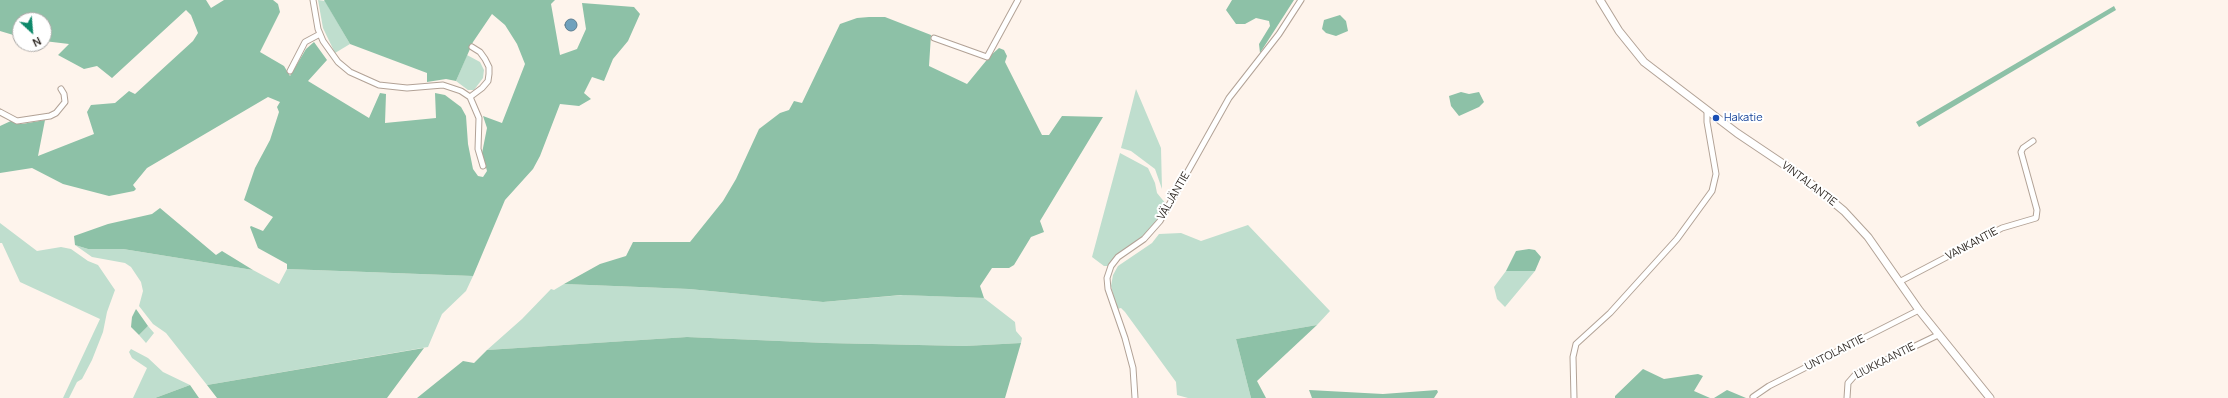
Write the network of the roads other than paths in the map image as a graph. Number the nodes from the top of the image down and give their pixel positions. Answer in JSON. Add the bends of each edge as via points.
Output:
{"nodes":[{"id":1,"x":313,"y":0,"type":"edge"},
{"id":2,"x":1018,"y":0,"type":"edge"},
{"id":3,"x":1301,"y":0,"type":"edge"},
{"id":4,"x":1600,"y":0,"type":"edge"},
{"id":5,"x":320,"y":34,"type":"junction"},
{"id":6,"x":934,"y":38,"type":"dead end"},
{"id":7,"x":472,"y":47,"type":"dead end"},
{"id":8,"x":290,"y":71,"type":"dead end"},
{"id":9,"x":61,"y":89,"type":"dead end"},
{"id":10,"x":470,"y":97,"type":"junction"},
{"id":11,"x":1707,"y":111,"type":"junction"},
{"id":12,"x":0,"y":112,"type":"edge"},
{"id":13,"x":2033,"y":141,"type":"dead end"},
{"id":14,"x":483,"y":166,"type":"dead end"},
{"id":15,"x":1899,"y":282,"type":"junction"},
{"id":16,"x":1919,"y":310,"type":"junction"},
{"id":17,"x":1938,"y":335,"type":"junction"},
{"id":18,"x":1753,"y":397,"type":"dead end"},
{"id":19,"x":1135,"y":398,"type":"edge"},
{"id":20,"x":1574,"y":398,"type":"edge"},
{"id":21,"x":1847,"y":398,"type":"edge"},
{"id":22,"x":1990,"y":398,"type":"edge"}],
"edges":[{"from":1,"to":5,"type":"street"},
{"from":2,"to":6,"type":"street","via":[[987,57]]},
{"from":3,"to":19,"type":"street","name":"VÄLJÄNTIE","via":[[1279,34],[1229,98],[1160,221],[1144,239],[1118,257],[1111,266],[1107,278],[1108,289],[1133,368]]},
{"from":4,"to":11,"type":"street","name":"VINTALANTIE","via":[[1619,31],[1644,62]]},
{"from":5,"to":8,"type":"street","via":[[305,42]]},
{"from":5,"to":10,"type":"street","via":[[338,62],[363,79],[379,85],[401,88],[443,85]]},
{"from":7,"to":10,"type":"street","via":[[485,59],[489,74],[488,81]]},
{"from":9,"to":12,"type":"street","via":[[65,102],[50,116],[17,121]]},
{"from":10,"to":14,"type":"street","via":[[479,118],[478,149]]},
{"from":11,"to":15,"type":"street","name":"VINTALANTIE","via":[[1826,194],[1868,237]]},
{"from":11,"to":20,"type":"street","via":[[1716,174],[1712,190],[1677,239],[1610,313],[1576,344],[1573,357]]},
{"from":13,"to":15,"type":"street","name":"VANKANTIE","via":[[2021,152],[2037,210],[2036,218],[2002,228]]},
{"from":15,"to":16,"type":"street","name":"VINTALANTIE"},
{"from":16,"to":17,"type":"street","name":"VINTALANTIE"},
{"from":16,"to":18,"type":"street","name":"UNTOLANTIE","via":[[1769,386]]},
{"from":17,"to":21,"type":"street","name":"LIUKKAANTIE","via":[[1855,375],[1848,383]]},
{"from":17,"to":22,"type":"street","name":"VINTALANTIE"}]}
